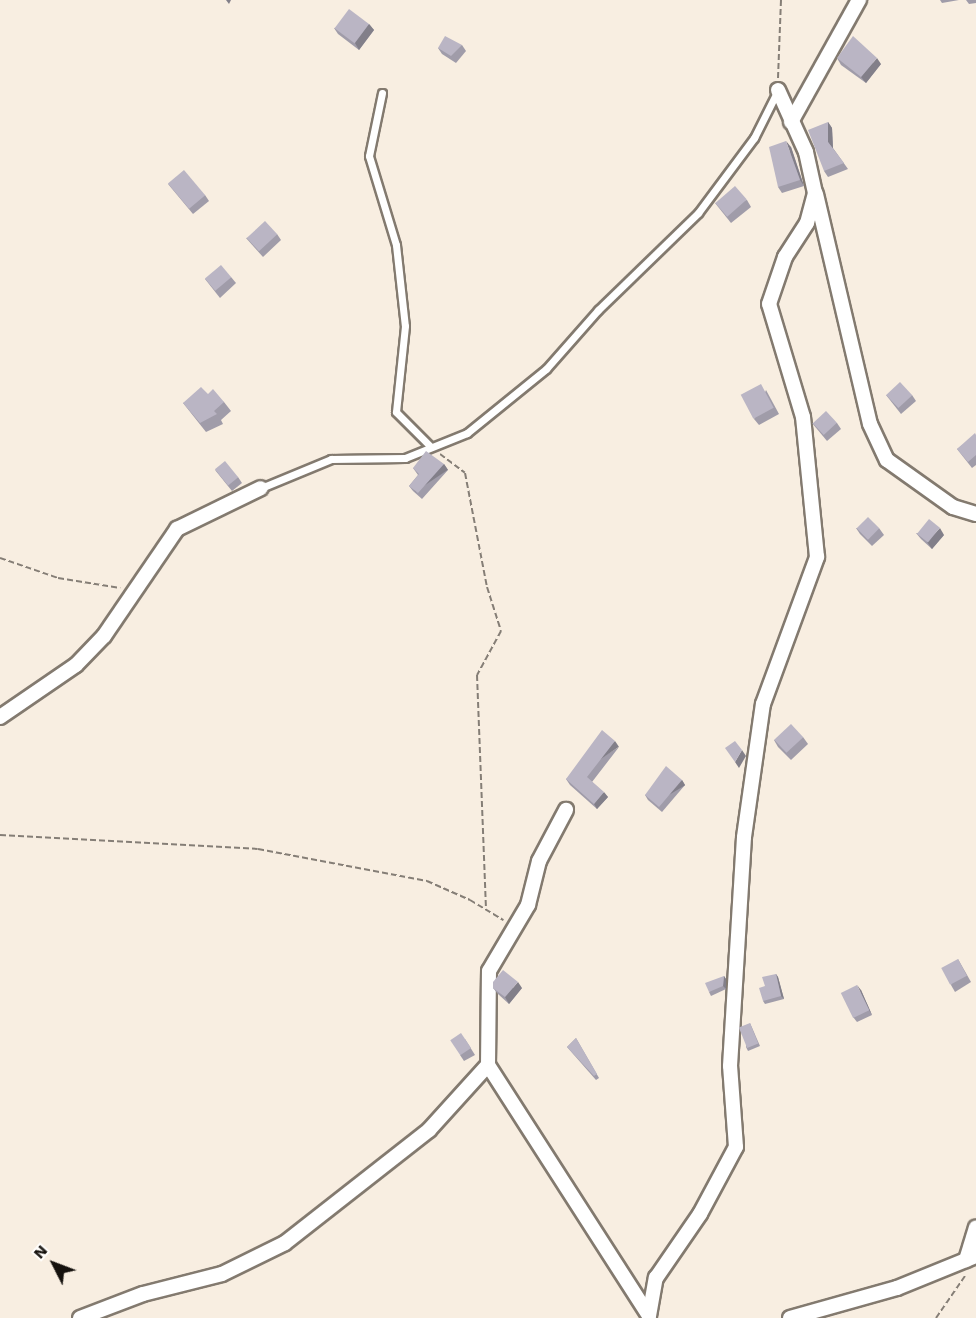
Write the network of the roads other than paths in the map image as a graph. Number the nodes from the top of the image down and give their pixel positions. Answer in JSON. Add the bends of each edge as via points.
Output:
{"nodes":[{"id":1,"x":859,"y":0,"type":"edge"},
{"id":2,"x":778,"y":90,"type":"joint"},
{"id":3,"x":382,"y":93,"type":"dead end"},
{"id":4,"x":791,"y":122,"type":"junction"},
{"id":5,"x":815,"y":193,"type":"junction"},
{"id":6,"x":431,"y":447,"type":"junction"},
{"id":7,"x":261,"y":488,"type":"joint"},
{"id":8,"x":976,"y":514,"type":"edge"},
{"id":9,"x":0,"y":717,"type":"edge"},
{"id":10,"x":566,"y":810,"type":"dead end"},
{"id":11,"x":488,"y":1065,"type":"junction"},
{"id":12,"x":976,"y":1228,"type":"edge"},
{"id":13,"x":970,"y":1262,"type":"edge"},
{"id":14,"x":653,"y":1317,"type":"edge"},
{"id":15,"x":80,"y":1318,"type":"edge"},
{"id":16,"x":790,"y":1318,"type":"edge"}],
"edges":[{"from":1,"to":4,"type":"street"},
{"from":2,"to":4,"type":"street"},
{"from":2,"to":6,"type":"lane","via":[[754,138],[698,213],[598,310],[546,369],[467,433]]},
{"from":3,"to":6,"type":"lane","via":[[369,156],[396,245],[405,326],[396,412]]},
{"from":4,"to":5,"type":"street","via":[[806,152]]},
{"from":5,"to":8,"type":"street","via":[[870,424],[887,460],[952,507]]},
{"from":5,"to":14,"type":"street","via":[[807,223],[785,257],[769,304],[802,417],[817,557],[763,704],[744,837],[730,1066],[736,1146],[700,1214],[656,1278]]},
{"from":6,"to":7,"type":"lane","via":[[405,458],[331,459]]},
{"from":7,"to":9,"type":"street","via":[[177,529],[104,636],[76,665]]},
{"from":10,"to":11,"type":"street","via":[[539,861],[528,905],[489,971]]},
{"from":11,"to":14,"type":"street"},
{"from":11,"to":15,"type":"street","via":[[429,1130],[285,1243],[222,1274],[143,1294]]},
{"from":12,"to":13,"type":"street"},
{"from":13,"to":16,"type":"street","via":[[897,1288]]}]}
